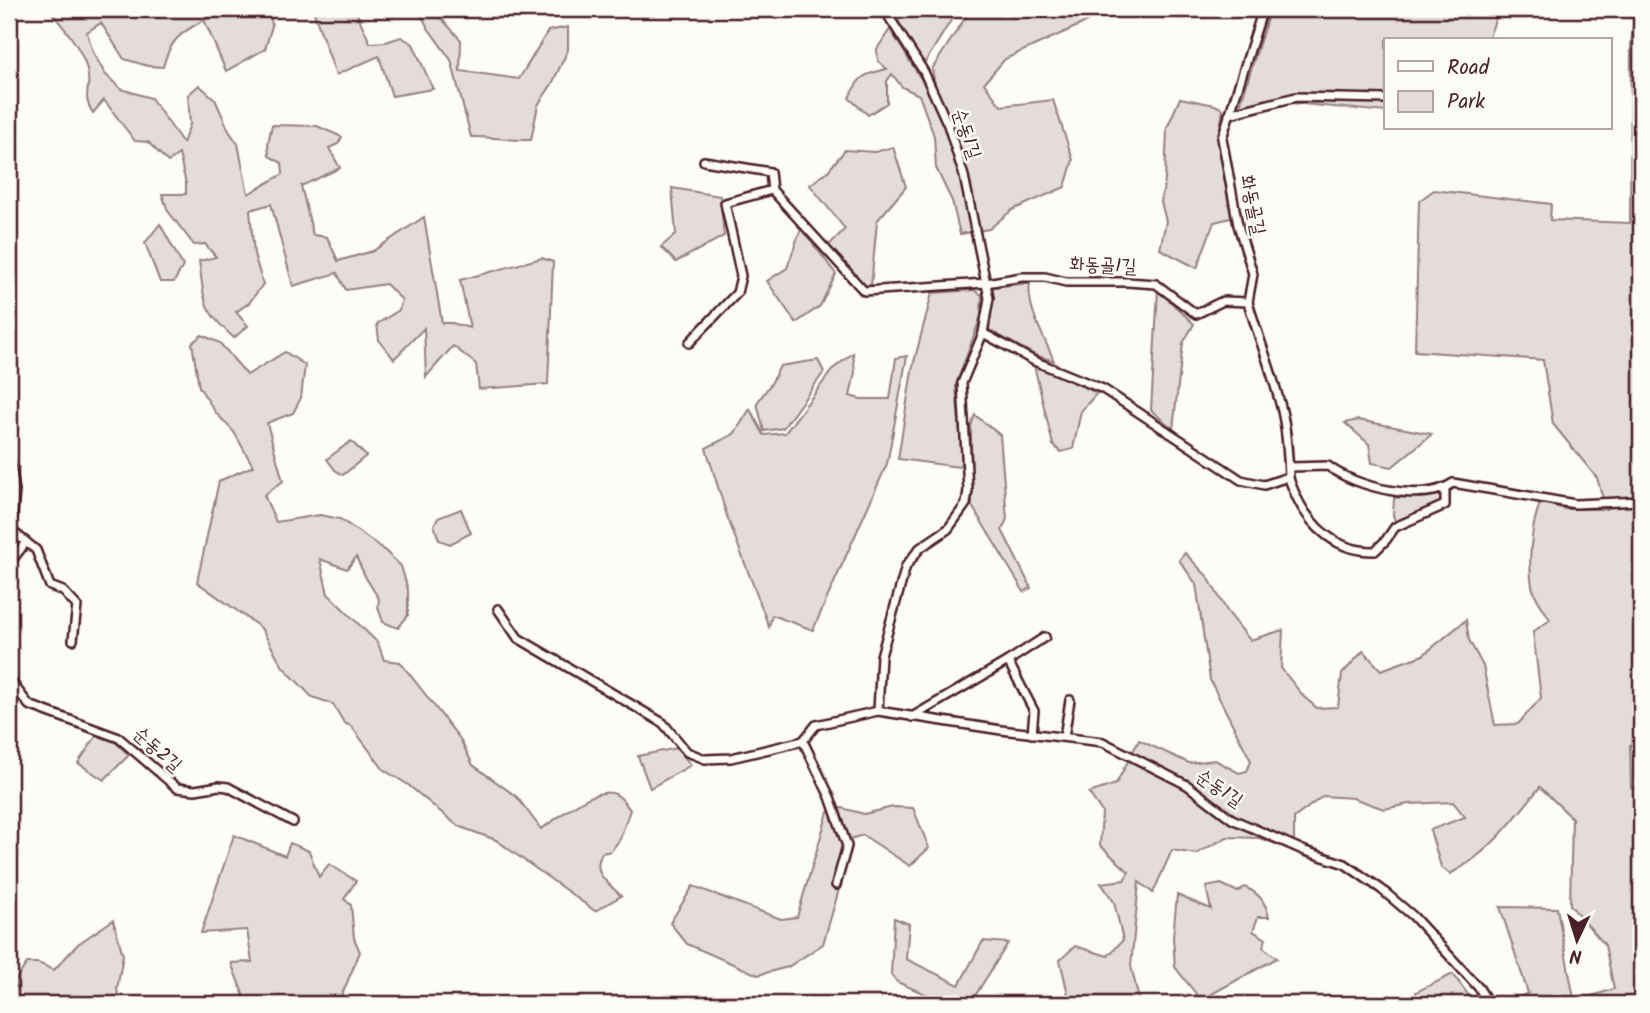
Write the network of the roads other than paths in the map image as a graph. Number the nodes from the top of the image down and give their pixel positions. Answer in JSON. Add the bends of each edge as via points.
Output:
{"nodes":[{"id":1,"x":884,"y":9,"type":"edge"},
{"id":2,"x":1263,"y":9,"type":"edge"},
{"id":3,"x":1384,"y":99,"type":"edge"},
{"id":4,"x":1228,"y":114,"type":"junction"},
{"id":5,"x":704,"y":161,"type":"dead end"},
{"id":6,"x":772,"y":190,"type":"junction"},
{"id":7,"x":986,"y":283,"type":"junction"},
{"id":8,"x":1248,"y":302,"type":"junction"},
{"id":9,"x":983,"y":333,"type":"junction"},
{"id":10,"x":689,"y":343,"type":"dead end"},
{"id":11,"x":9,"y":454,"type":"edge"},
{"id":12,"x":1290,"y":467,"type":"junction"},
{"id":13,"x":1288,"y":477,"type":"junction"},
{"id":14,"x":1445,"y":488,"type":"junction"},
{"id":15,"x":1641,"y":501,"type":"edge"},
{"id":16,"x":10,"y":530,"type":"edge"},
{"id":17,"x":26,"y":542,"type":"junction"},
{"id":18,"x":9,"y":564,"type":"edge"},
{"id":19,"x":498,"y":609,"type":"dead end"},
{"id":20,"x":1045,"y":637,"type":"dead end"},
{"id":21,"x":74,"y":640,"type":"dead end"},
{"id":22,"x":1008,"y":661,"type":"junction"},
{"id":23,"x":9,"y":679,"type":"edge"},
{"id":24,"x":1070,"y":700,"type":"dead end"},
{"id":25,"x":878,"y":711,"type":"junction"},
{"id":26,"x":912,"y":717,"type":"junction"},
{"id":27,"x":1032,"y":734,"type":"junction"},
{"id":28,"x":1064,"y":737,"type":"junction"},
{"id":29,"x":803,"y":741,"type":"junction"},
{"id":30,"x":293,"y":822,"type":"dead end"},
{"id":31,"x":836,"y":885,"type":"dead end"},
{"id":32,"x":1489,"y":1004,"type":"edge"}],
"edges":[{"from":1,"to":7,"type":"street","name":"순동1길","via":[[923,72],[948,125],[964,176]]},
{"from":2,"to":4,"type":"street","name":"화동골길"},
{"from":3,"to":4,"type":"street","via":[[1296,97]]},
{"from":4,"to":8,"type":"street","name":"화동골길","via":[[1222,138],[1238,225],[1253,274]]},
{"from":5,"to":6,"type":"street","via":[[770,172]]},
{"from":6,"to":7,"type":"street","via":[[863,291]]},
{"from":6,"to":10,"type":"street","via":[[725,203],[741,276],[737,293]]},
{"from":7,"to":8,"type":"street","name":"화동골1길","via":[[1045,277],[1066,282],[1156,284],[1196,314],[1223,301]]},
{"from":7,"to":9,"type":"street","name":"순동1길","via":[[989,298]]},
{"from":8,"to":12,"type":"street","via":[[1282,414]]},
{"from":9,"to":13,"type":"street","via":[[1034,361],[1103,389],[1241,480],[1264,485]]},
{"from":9,"to":25,"type":"street","name":"순동1길","via":[[962,383],[966,504],[948,529],[919,548],[905,566],[881,656]]},
{"from":11,"to":16,"type":"street","via":[[15,491]]},
{"from":12,"to":13,"type":"street"},
{"from":12,"to":14,"type":"street","via":[[1328,466],[1339,475],[1386,490],[1410,493]]},
{"from":13,"to":14,"type":"street","via":[[1304,513],[1321,533],[1357,551],[1375,551],[1395,527],[1445,505]]},
{"from":14,"to":15,"type":"street","via":[[1453,483],[1575,504]]},
{"from":16,"to":17,"type":"street"},
{"from":17,"to":18,"type":"street"},
{"from":17,"to":21,"type":"street","via":[[36,550],[50,586],[63,591],[77,606]]},
{"from":19,"to":29,"type":"street","via":[[518,638],[663,723],[687,752],[705,759],[731,758]]},
{"from":20,"to":22,"type":"street"},
{"from":22,"to":26,"type":"street"},
{"from":22,"to":27,"type":"street","via":[[1034,711]]},
{"from":23,"to":30,"type":"street","name":"순동2길","via":[[29,705],[119,737],[177,788],[228,787]]},
{"from":24,"to":28,"type":"street"},
{"from":25,"to":26,"type":"street","name":"순동1길"},
{"from":25,"to":29,"type":"street","name":"순동1길","via":[[816,725]]},
{"from":26,"to":27,"type":"street","name":"순동1길"},
{"from":27,"to":28,"type":"street","name":"순동1길"},
{"from":28,"to":32,"type":"street","name":"순동1길","via":[[1103,742],[1187,785],[1232,819],[1345,864],[1413,916]]},
{"from":29,"to":31,"type":"street","via":[[847,846]]}]}
